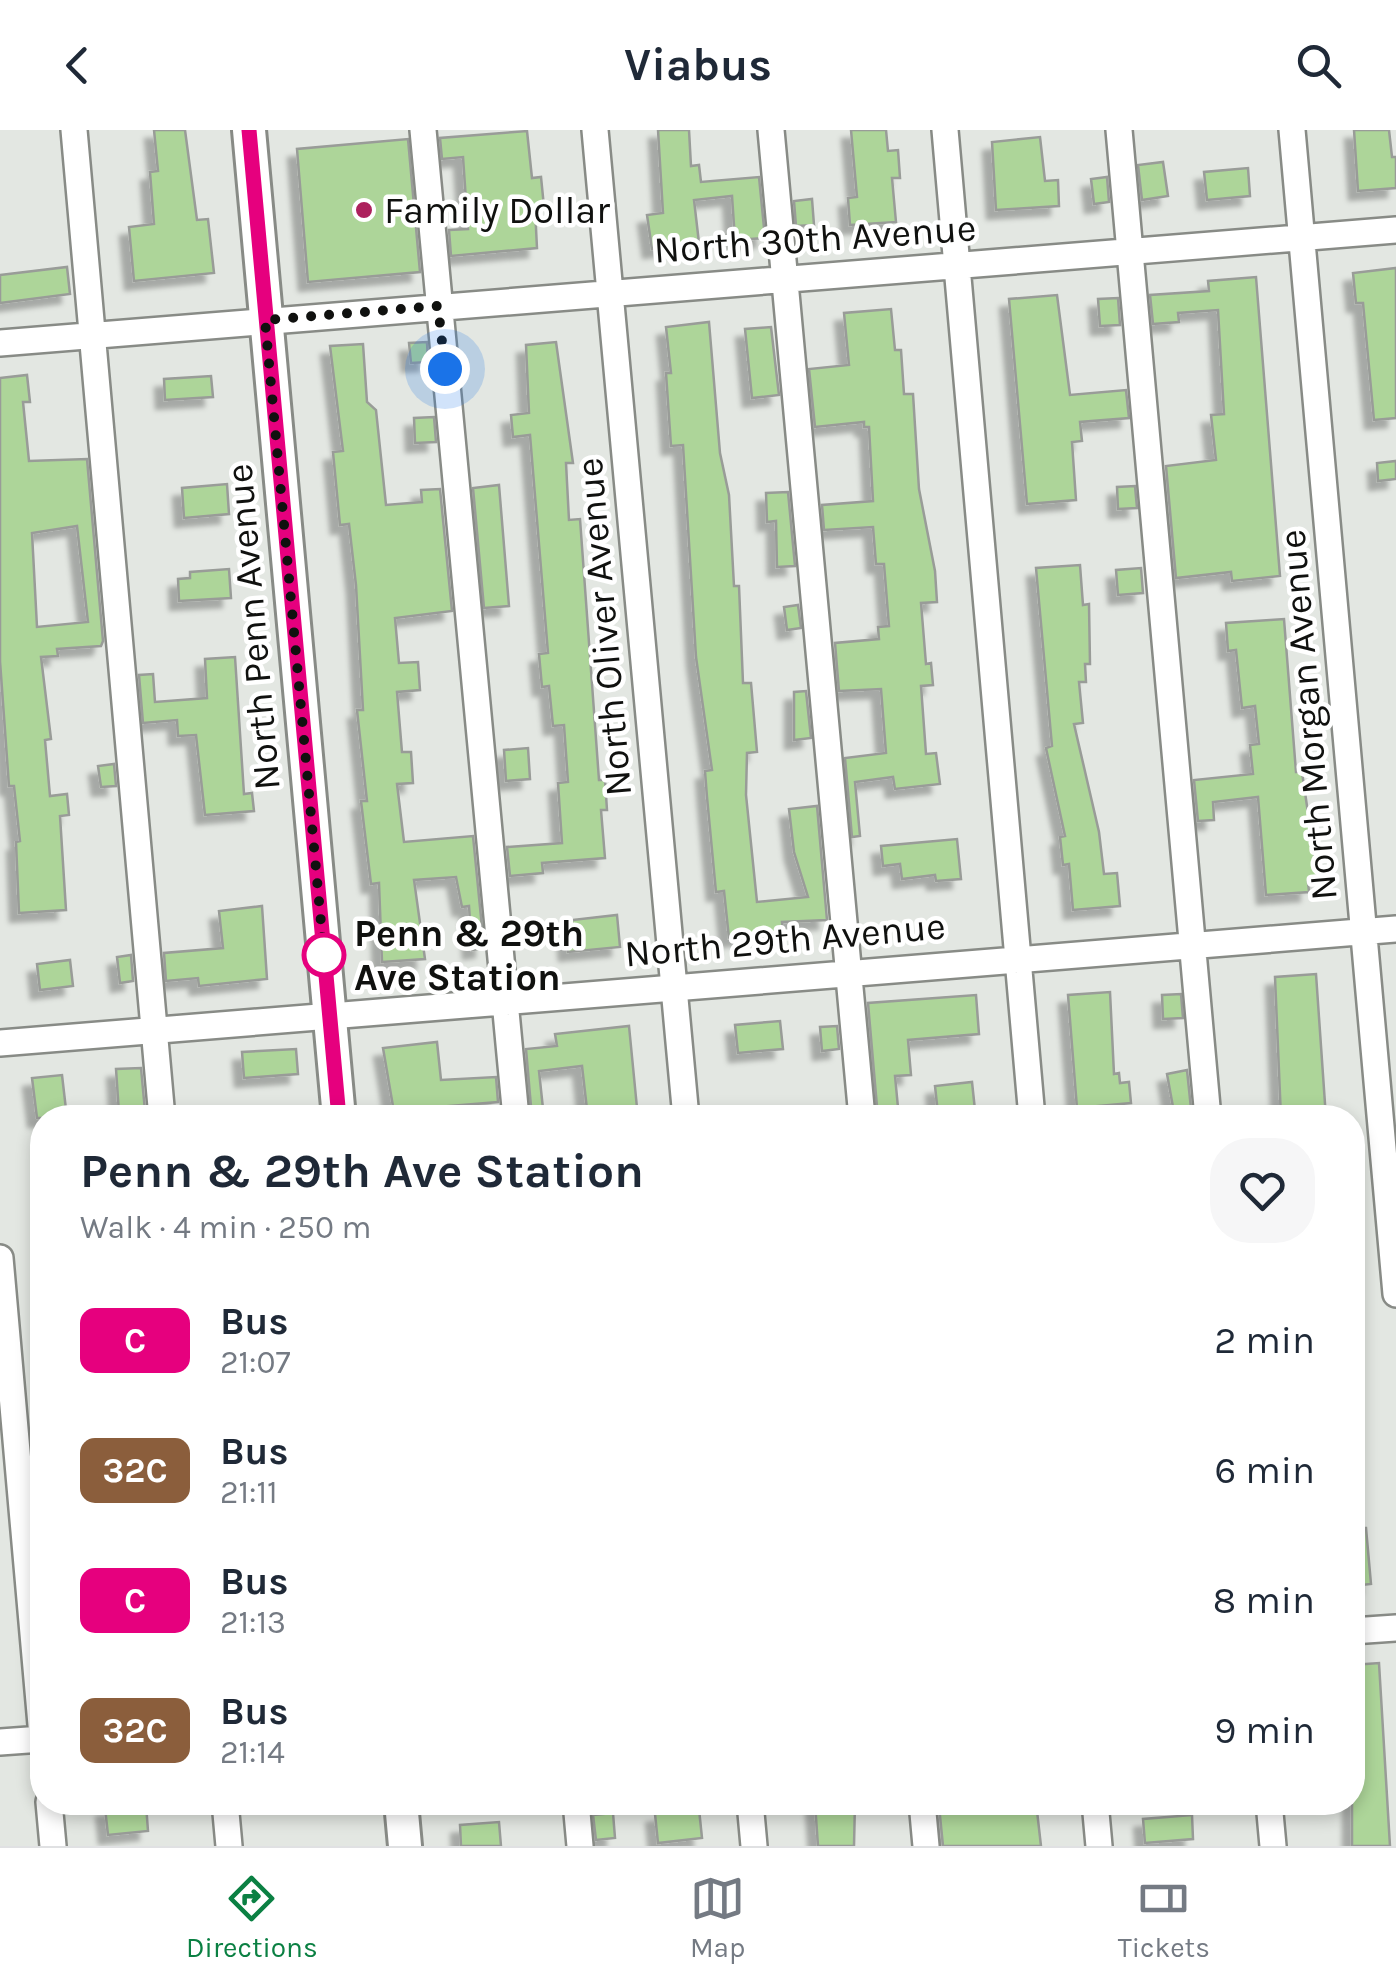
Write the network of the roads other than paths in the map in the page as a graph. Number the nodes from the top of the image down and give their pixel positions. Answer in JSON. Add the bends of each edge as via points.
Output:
{"nodes":[{"id":1,"x":74,"y":130,"type":"edge"},
{"id":2,"x":249,"y":130,"type":"edge"},
{"id":3,"x":424,"y":130,"type":"edge"},
{"id":4,"x":594,"y":130,"type":"edge"},
{"id":5,"x":771,"y":130,"type":"edge"},
{"id":6,"x":945,"y":130,"type":"edge"},
{"id":7,"x":1119,"y":130,"type":"edge"},
{"id":8,"x":1292,"y":130,"type":"edge"},
{"id":9,"x":1396,"y":230,"type":"edge"},
{"id":10,"x":1302,"y":237,"type":"junction"},
{"id":11,"x":1130,"y":252,"type":"junction"},
{"id":12,"x":957,"y":266,"type":"junction"},
{"id":13,"x":784,"y":278,"type":"junction"},
{"id":14,"x":611,"y":293,"type":"junction"},
{"id":15,"x":438,"y":306,"type":"junction"},
{"id":16,"x":265,"y":320,"type":"junction"},
{"id":17,"x":92,"y":335,"type":"junction"},
{"id":18,"x":0,"y":343,"type":"edge"},
{"id":19,"x":1396,"y":929,"type":"edge"},
{"id":20,"x":1364,"y":932,"type":"junction"},
{"id":21,"x":1193,"y":945,"type":"junction"},
{"id":22,"x":1018,"y":959,"type":"junction"},
{"id":23,"x":849,"y":972,"type":"junction"},
{"id":24,"x":674,"y":986,"type":"junction"},
{"id":25,"x":506,"y":1000,"type":"junction"},
{"id":26,"x":330,"y":1014,"type":"junction"},
{"id":27,"x":153,"y":1030,"type":"junction"},
{"id":28,"x":0,"y":1043,"type":"edge"},
{"id":29,"x":161,"y":1105,"type":"edge"},
{"id":30,"x":338,"y":1105,"type":"edge"},
{"id":31,"x":515,"y":1105,"type":"edge"},
{"id":32,"x":685,"y":1105,"type":"edge"},
{"id":33,"x":861,"y":1105,"type":"edge"},
{"id":34,"x":1031,"y":1105,"type":"edge"},
{"id":35,"x":1207,"y":1105,"type":"edge"},
{"id":36,"x":0,"y":1258,"type":"edge"},
{"id":37,"x":1396,"y":1294,"type":"edge"},
{"id":38,"x":30,"y":1601,"type":"edge"},
{"id":39,"x":1396,"y":1628,"type":"edge"},
{"id":40,"x":1365,"y":1630,"type":"edge"},
{"id":41,"x":30,"y":1739,"type":"edge"},
{"id":42,"x":0,"y":1742,"type":"edge"},
{"id":43,"x":49,"y":1815,"type":"edge"},
{"id":44,"x":226,"y":1815,"type":"edge"},
{"id":45,"x":402,"y":1815,"type":"edge"},
{"id":46,"x":577,"y":1815,"type":"edge"},
{"id":47,"x":751,"y":1815,"type":"edge"},
{"id":48,"x":923,"y":1815,"type":"edge"},
{"id":49,"x":1095,"y":1815,"type":"edge"},
{"id":50,"x":1271,"y":1815,"type":"edge"},
{"id":51,"x":53,"y":1846,"type":"edge"},
{"id":52,"x":229,"y":1846,"type":"edge"},
{"id":53,"x":405,"y":1846,"type":"edge"},
{"id":54,"x":580,"y":1846,"type":"edge"},
{"id":55,"x":754,"y":1846,"type":"edge"},
{"id":56,"x":926,"y":1846,"type":"edge"},
{"id":57,"x":1099,"y":1846,"type":"edge"},
{"id":58,"x":1273,"y":1846,"type":"edge"}],
"edges":[{"from":1,"to":17,"type":"street"},
{"from":2,"to":16,"type":"main road","name":"North Penn Avenue"},
{"from":3,"to":15,"type":"street"},
{"from":4,"to":14,"type":"street","name":"North Oliver Avenue"},
{"from":5,"to":13,"type":"street"},
{"from":6,"to":12,"type":"street"},
{"from":7,"to":11,"type":"street"},
{"from":8,"to":10,"type":"street","name":"North Morgan Avenue"},
{"from":9,"to":10,"type":"street","name":"North 30th Avenue"},
{"from":10,"to":11,"type":"street","name":"North 30th Avenue"},
{"from":10,"to":20,"type":"street","name":"North Morgan Avenue"},
{"from":11,"to":12,"type":"street","name":"North 30th Avenue"},
{"from":11,"to":21,"type":"street"},
{"from":12,"to":13,"type":"street","name":"North 30th Avenue"},
{"from":12,"to":22,"type":"street"},
{"from":13,"to":14,"type":"street","name":"North 30th Avenue"},
{"from":13,"to":23,"type":"street"},
{"from":14,"to":15,"type":"street","name":"North 30th Avenue"},
{"from":14,"to":24,"type":"street","name":"North Oliver Avenue"},
{"from":15,"to":16,"type":"street","name":"North 30th Avenue"},
{"from":15,"to":25,"type":"street"},
{"from":16,"to":17,"type":"street","name":"North 30th Avenue"},
{"from":16,"to":26,"type":"main road","name":"North Penn Avenue"},
{"from":17,"to":18,"type":"street","name":"North 30th Avenue"},
{"from":17,"to":27,"type":"street"},
{"from":19,"to":20,"type":"street","name":"North 29th Avenue"},
{"from":20,"to":21,"type":"street","name":"North 29th Avenue"},
{"from":20,"to":37,"type":"street","name":"North Morgan Avenue"},
{"from":21,"to":22,"type":"street","name":"North 29th Avenue"},
{"from":21,"to":35,"type":"street"},
{"from":22,"to":23,"type":"street","name":"North 29th Avenue"},
{"from":22,"to":34,"type":"street"},
{"from":23,"to":24,"type":"street","name":"North 29th Avenue"},
{"from":23,"to":33,"type":"street"},
{"from":24,"to":25,"type":"street","name":"North 29th Avenue"},
{"from":24,"to":32,"type":"street","name":"North Oliver Avenue"},
{"from":25,"to":26,"type":"street","name":"North 29th Avenue"},
{"from":25,"to":31,"type":"street"},
{"from":26,"to":27,"type":"street","name":"North 29th Avenue"},
{"from":26,"to":30,"type":"main road","name":"North Penn Avenue"},
{"from":27,"to":28,"type":"street","name":"North 29th Avenue"},
{"from":27,"to":29,"type":"street"},
{"from":36,"to":38,"type":"street"},
{"from":39,"to":40,"type":"street"},
{"from":41,"to":42,"type":"street"},
{"from":43,"to":51,"type":"street"},
{"from":44,"to":52,"type":"street"},
{"from":45,"to":53,"type":"main road"},
{"from":46,"to":54,"type":"street"},
{"from":47,"to":55,"type":"street"},
{"from":48,"to":56,"type":"street"},
{"from":49,"to":57,"type":"street"},
{"from":50,"to":58,"type":"street"}]}
